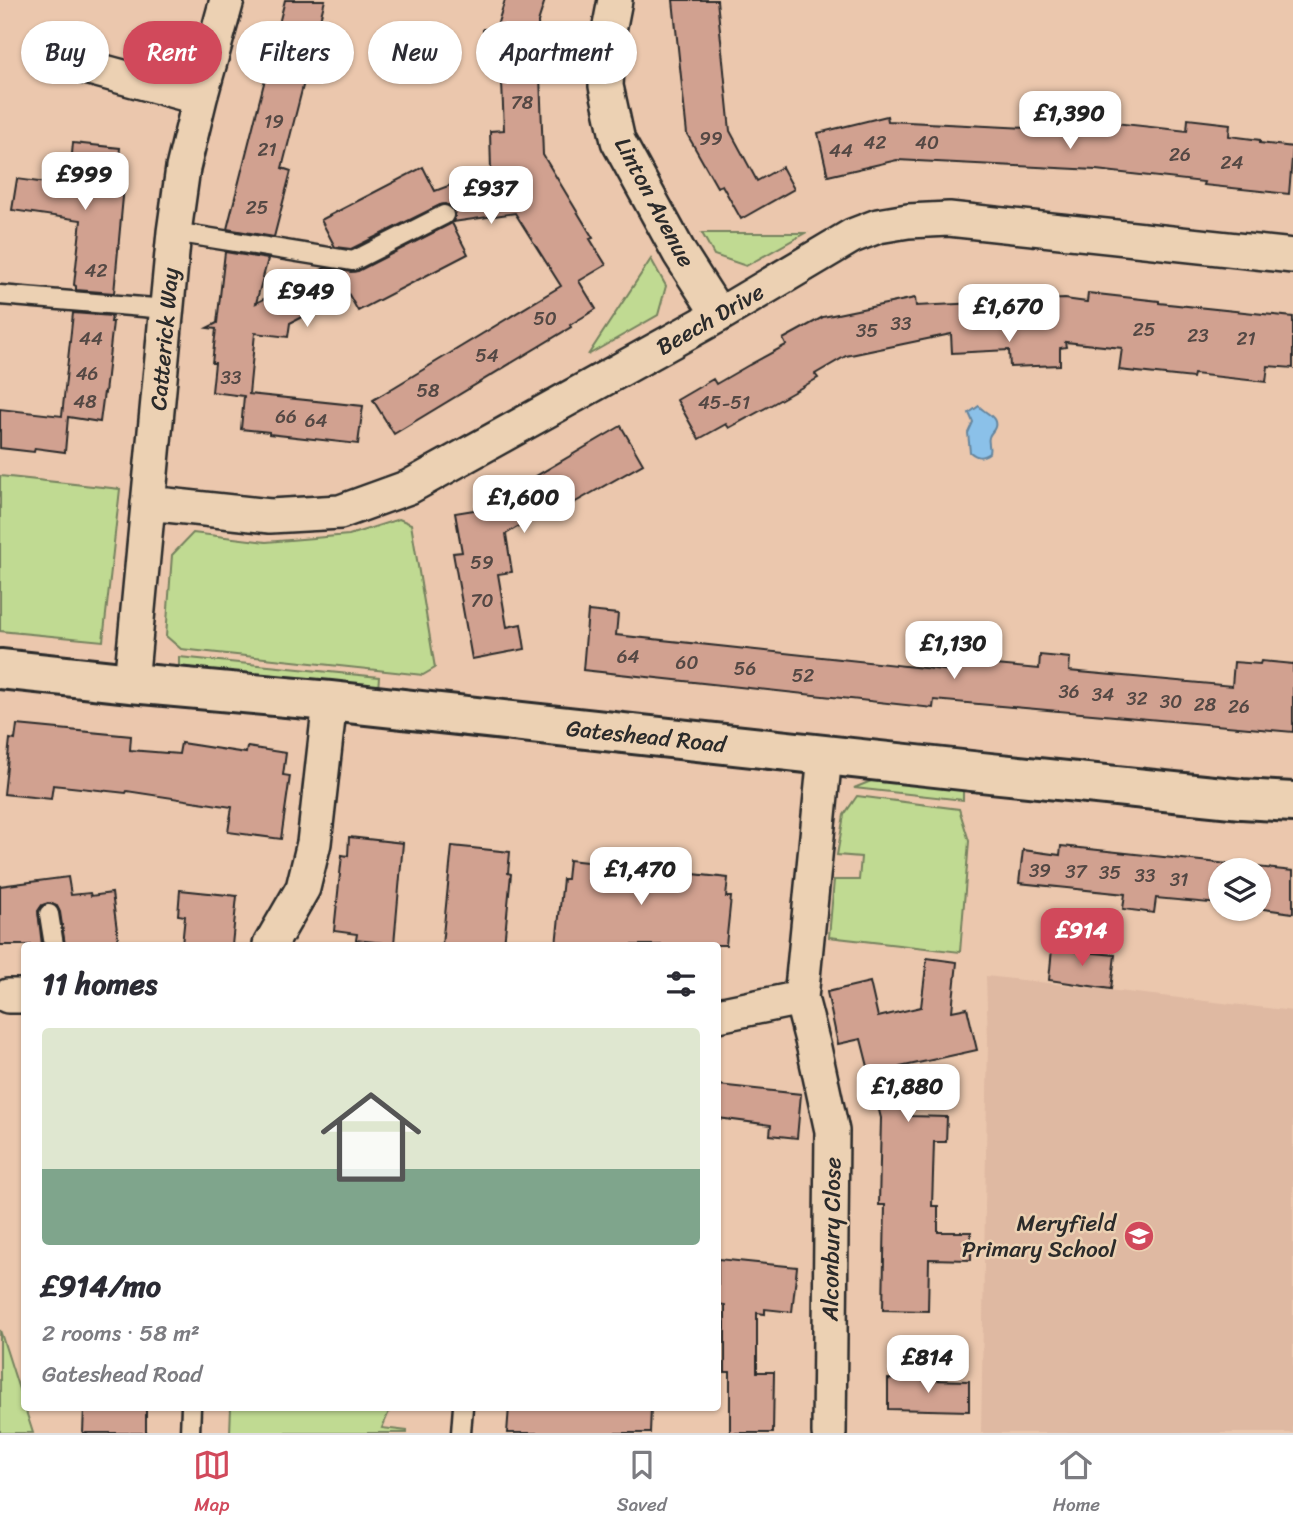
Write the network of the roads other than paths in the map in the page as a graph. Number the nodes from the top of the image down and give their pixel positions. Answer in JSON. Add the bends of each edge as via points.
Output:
{"nodes":[{"id":1,"x":227,"y":0,"type":"edge"},
{"id":2,"x":615,"y":0,"type":"edge"},
{"id":3,"x":109,"y":73,"type":"edge"},
{"id":4,"x":200,"y":98,"type":"junction"},
{"id":5,"x":444,"y":215,"type":"dead end"},
{"id":6,"x":174,"y":232,"type":"junction"},
{"id":7,"x":1293,"y":256,"type":"edge"},
{"id":8,"x":0,"y":295,"type":"edge"},
{"id":9,"x":166,"y":309,"type":"junction"},
{"id":10,"x":719,"y":315,"type":"junction"},
{"id":11,"x":148,"y":503,"type":"junction"},
{"id":12,"x":0,"y":669,"type":"edge"},
{"id":13,"x":131,"y":683,"type":"junction"},
{"id":14,"x":330,"y":701,"type":"junction"},
{"id":15,"x":825,"y":755,"type":"junction"},
{"id":16,"x":1293,"y":802,"type":"edge"},
{"id":17,"x":49,"y":914,"type":"dead end"},
{"id":18,"x":54,"y":942,"type":"edge"},
{"id":19,"x":272,"y":942,"type":"edge"},
{"id":20,"x":801,"y":998,"type":"junction"},
{"id":21,"x":721,"y":1014,"type":"edge"},
{"id":22,"x":191,"y":1411,"type":"edge"},
{"id":23,"x":463,"y":1411,"type":"edge"},
{"id":24,"x":190,"y":1433,"type":"edge"},
{"id":25,"x":461,"y":1433,"type":"edge"},
{"id":26,"x":829,"y":1433,"type":"edge"}],
"edges":[{"from":1,"to":4,"type":"street","name":"Catterick Way"},
{"from":2,"to":10,"type":"street","name":"Linton Avenue","via":[[606,86],[618,141]]},
{"from":3,"to":4,"type":"street"},
{"from":4,"to":6,"type":"street","name":"Catterick Way"},
{"from":5,"to":6,"type":"lane","via":[[353,261]]},
{"from":6,"to":9,"type":"street","name":"Catterick Way"},
{"from":7,"to":10,"type":"street","name":"Beech Drive","via":[[948,219],[908,221],[852,236]]},
{"from":8,"to":9,"type":"lane"},
{"from":9,"to":11,"type":"street","name":"Catterick Way"},
{"from":10,"to":11,"type":"street","name":"Beech Drive","via":[[409,487],[340,512],[270,516]]},
{"from":11,"to":13,"type":"street","name":"Catterick Way"},
{"from":12,"to":13,"type":"street","name":"Gateshead Road"},
{"from":13,"to":14,"type":"street","name":"Gateshead Road"},
{"from":14,"to":15,"type":"street","name":"Gateshead Road"},
{"from":14,"to":19,"type":"street","via":[[314,843],[303,888]]},
{"from":15,"to":16,"type":"street","name":"Gateshead Road"},
{"from":15,"to":20,"type":"street","name":"Alconbury Close"},
{"from":17,"to":18,"type":"lane"},
{"from":20,"to":21,"type":"street"},
{"from":20,"to":26,"type":"street","name":"Alconbury Close","via":[[832,1131]]},
{"from":22,"to":24,"type":"lane"},
{"from":23,"to":25,"type":"lane"}]}
